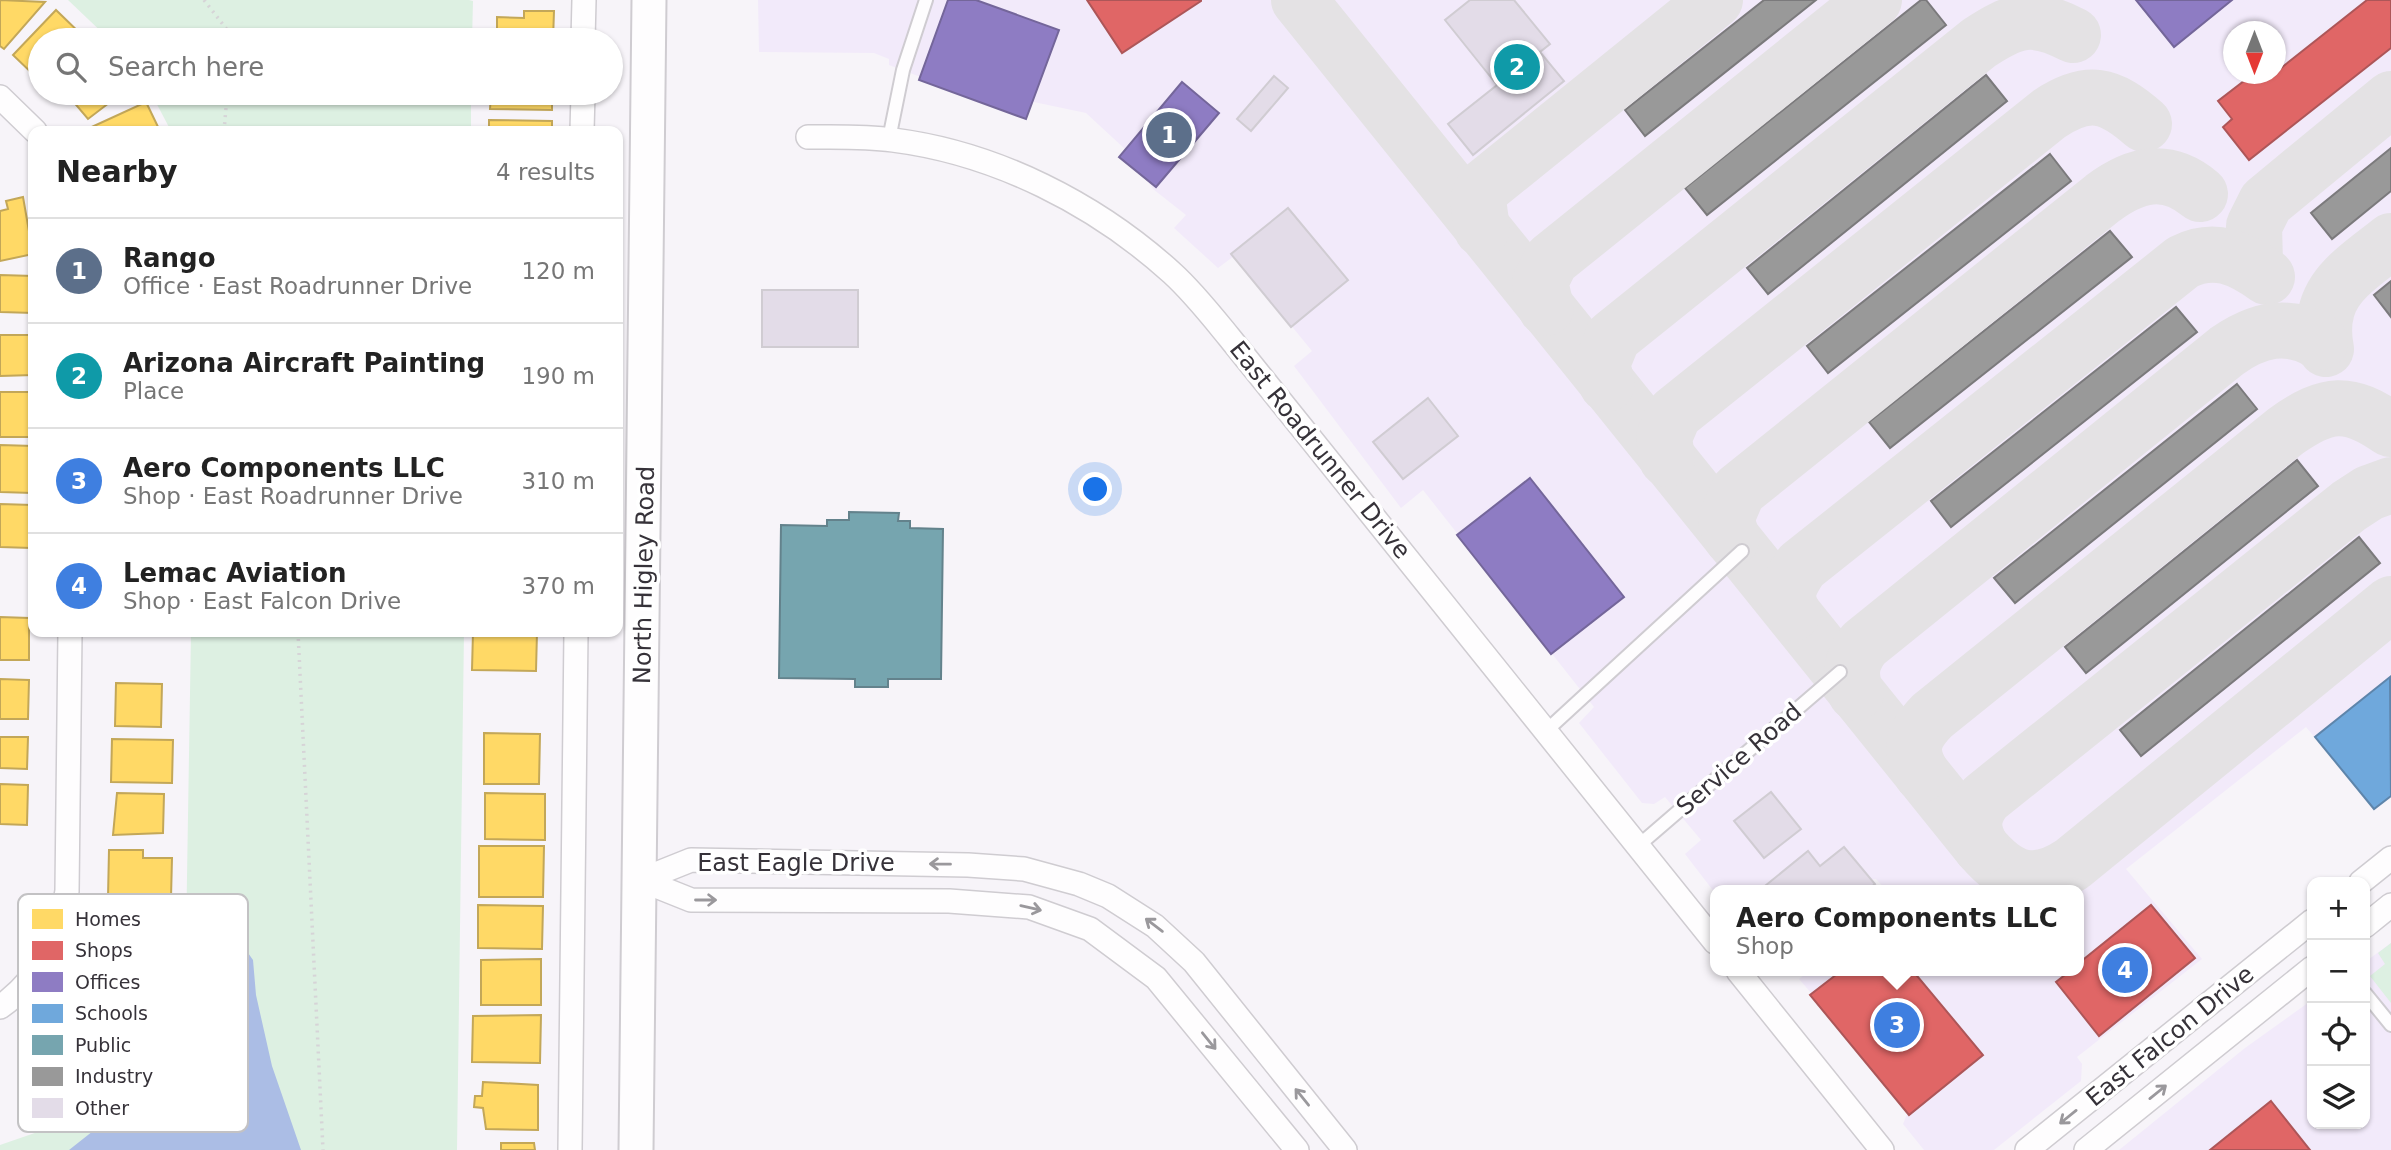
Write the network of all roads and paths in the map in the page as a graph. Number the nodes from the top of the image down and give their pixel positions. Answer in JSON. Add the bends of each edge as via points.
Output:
{"nodes":[{"id":1,"x":204,"y":0,"type":"edge"},
{"id":2,"x":584,"y":0,"type":"edge"},
{"id":3,"x":649,"y":0,"type":"edge"},
{"id":4,"x":926,"y":0,"type":"edge"},
{"id":5,"x":226,"y":28,"type":"edge"},
{"id":6,"x":583,"y":28,"type":"edge"},
{"id":7,"x":0,"y":97,"type":"edge"},
{"id":8,"x":227,"y":105,"type":"edge"},
{"id":9,"x":583,"y":105,"type":"edge"},
{"id":10,"x":29,"y":126,"type":"edge"},
{"id":11,"x":224,"y":126,"type":"edge"},
{"id":12,"x":582,"y":126,"type":"edge"},
{"id":13,"x":808,"y":137,"type":"dead end"},
{"id":14,"x":890,"y":139,"type":"junction"},
{"id":15,"x":1742,"y":551,"type":"dead end"},
{"id":16,"x":70,"y":637,"type":"edge"},
{"id":17,"x":298,"y":637,"type":"edge"},
{"id":18,"x":576,"y":637,"type":"edge"},
{"id":19,"x":1840,"y":672,"type":"dead end"},
{"id":20,"x":1546,"y":731,"type":"junction"},
{"id":21,"x":1638,"y":846,"type":"junction"},
{"id":22,"x":2391,"y":858,"type":"edge"},
{"id":23,"x":2367,"y":877,"type":"edge"},
{"id":24,"x":641,"y":880,"type":"junction"},
{"id":25,"x":67,"y":894,"type":"edge"},
{"id":26,"x":2391,"y":905,"type":"edge"},
{"id":27,"x":2370,"y":922,"type":"edge"},
{"id":28,"x":2307,"y":925,"type":"edge"},
{"id":29,"x":1710,"y":936,"type":"edge"},
{"id":30,"x":2307,"y":972,"type":"edge"},
{"id":31,"x":1742,"y":976,"type":"edge"},
{"id":32,"x":18,"y":989,"type":"edge"},
{"id":33,"x":2370,"y":999,"type":"edge"},
{"id":34,"x":0,"y":1007,"type":"edge"},
{"id":35,"x":2391,"y":1025,"type":"edge"},
{"id":36,"x":323,"y":1150,"type":"edge"},
{"id":37,"x":570,"y":1150,"type":"edge"},
{"id":38,"x":636,"y":1150,"type":"edge"},
{"id":39,"x":1297,"y":1150,"type":"edge"},
{"id":40,"x":1345,"y":1150,"type":"edge"},
{"id":41,"x":1882,"y":1150,"type":"edge"},
{"id":42,"x":2028,"y":1150,"type":"edge"},
{"id":43,"x":2086,"y":1150,"type":"edge"}],
"edges":[{"from":1,"to":5,"type":"path"},
{"from":2,"to":6,"type":"street"},
{"from":3,"to":24,"type":"main road","name":"North Higley Road"},
{"from":4,"to":14,"type":"lane","via":[[903,70]]},
{"from":7,"to":10,"type":"street"},
{"from":8,"to":11,"type":"path"},
{"from":9,"to":12,"type":"street"},
{"from":13,"to":14,"type":"street","name":"East Roadrunner Drive"},
{"from":14,"to":20,"type":"street","name":"East Roadrunner Drive","via":[[977,159],[1060,194],[1099,216],[1174,275],[1230,337]]},
{"from":15,"to":20,"type":"lane"},
{"from":16,"to":25,"type":"street"},
{"from":17,"to":36,"type":"path"},
{"from":18,"to":37,"type":"street"},
{"from":19,"to":21,"type":"lane","name":"Service Road"},
{"from":20,"to":21,"type":"street","name":"East Roadrunner Drive"},
{"from":21,"to":29,"type":"street","name":"East Roadrunner Drive"},
{"from":22,"to":23,"type":"street"},
{"from":24,"to":38,"type":"main road","name":"North Higley Road"},
{"from":24,"to":39,"type":"street","name":"East Eagle Drive","one_way":true,"via":[[691,900],[993,903],[1029,907],[1080,925],[1117,946],[1156,978]]},
{"from":40,"to":24,"type":"street","name":"East Eagle Drive","one_way":true,"via":[[1194,962],[1135,912],[1079,884],[996,866],[691,860]]},
{"from":26,"to":27,"type":"street"},
{"from":28,"to":42,"type":"street","name":"East Falcon Drive","one_way":true},
{"from":43,"to":30,"type":"street","name":"East Falcon Drive","one_way":true},
{"from":31,"to":41,"type":"street"},
{"from":32,"to":34,"type":"street"},
{"from":33,"to":35,"type":"lane"}]}
